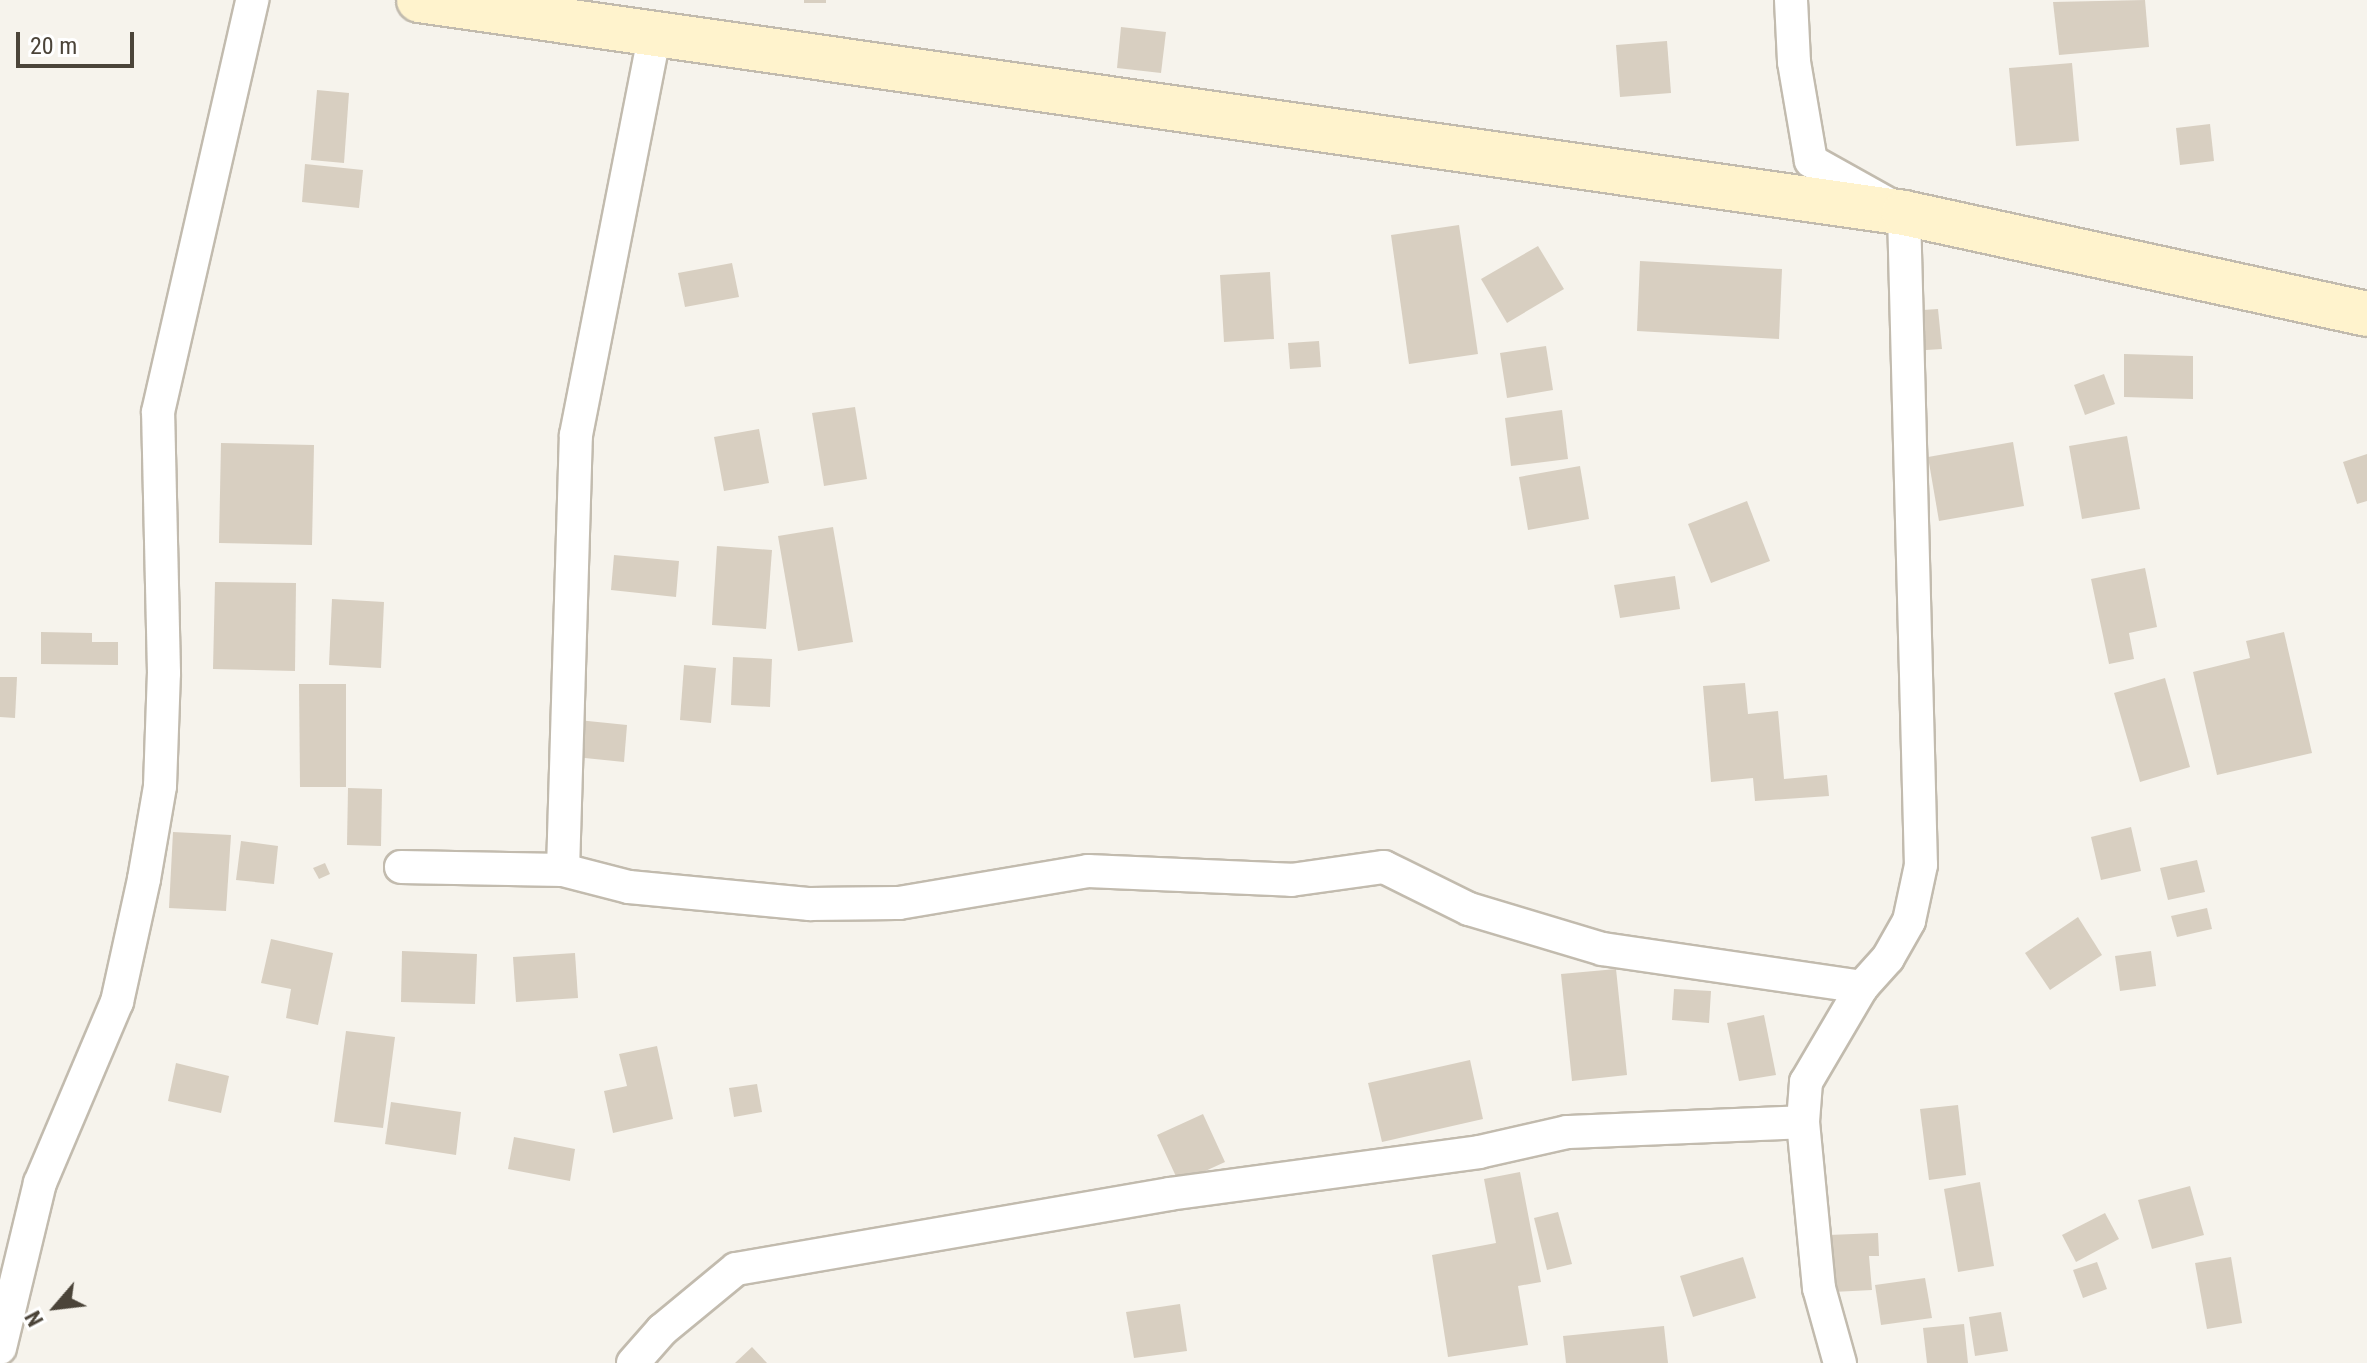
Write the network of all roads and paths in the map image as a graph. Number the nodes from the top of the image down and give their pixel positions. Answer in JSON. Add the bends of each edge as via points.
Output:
{"nodes":[{"id":1,"x":252,"y":0,"type":"edge"},
{"id":2,"x":419,"y":0,"type":"edge"},
{"id":3,"x":1791,"y":0,"type":"edge"},
{"id":4,"x":654,"y":36,"type":"junction"},
{"id":5,"x":1904,"y":213,"type":"junction"},
{"id":6,"x":2367,"y":314,"type":"edge"},
{"id":7,"x":401,"y":867,"type":"dead end"},
{"id":8,"x":563,"y":870,"type":"junction"},
{"id":9,"x":1862,"y":987,"type":"junction"},
{"id":10,"x":1803,"y":1122,"type":"junction"},
{"id":11,"x":0,"y":1348,"type":"edge"},
{"id":12,"x":633,"y":1363,"type":"edge"},
{"id":13,"x":1840,"y":1363,"type":"edge"}],
"edges":[{"from":1,"to":11,"type":"street","via":[[158,412],[164,673],[160,786],[144,879],[117,1002],[40,1183]]},
{"from":2,"to":4,"type":"street"},
{"from":3,"to":5,"type":"street","via":[[1794,62],[1811,161]]},
{"from":4,"to":5,"type":"street"},
{"from":4,"to":8,"type":"street","via":[[576,435]]},
{"from":5,"to":6,"type":"street"},
{"from":5,"to":9,"type":"street","via":[[1921,865],[1909,921],[1888,958]]},
{"from":7,"to":8,"type":"street"},
{"from":8,"to":9,"type":"street","via":[[629,887],[824,904],[899,903],[1088,871],[1291,880],[1384,867],[1469,909],[1602,949]]},
{"from":9,"to":10,"type":"street","via":[[1806,1082]]},
{"from":10,"to":12,"type":"street","via":[[1567,1132],[1479,1152],[1169,1194],[736,1269],[662,1330]]},
{"from":10,"to":13,"type":"street","via":[[1819,1288]]}]}
